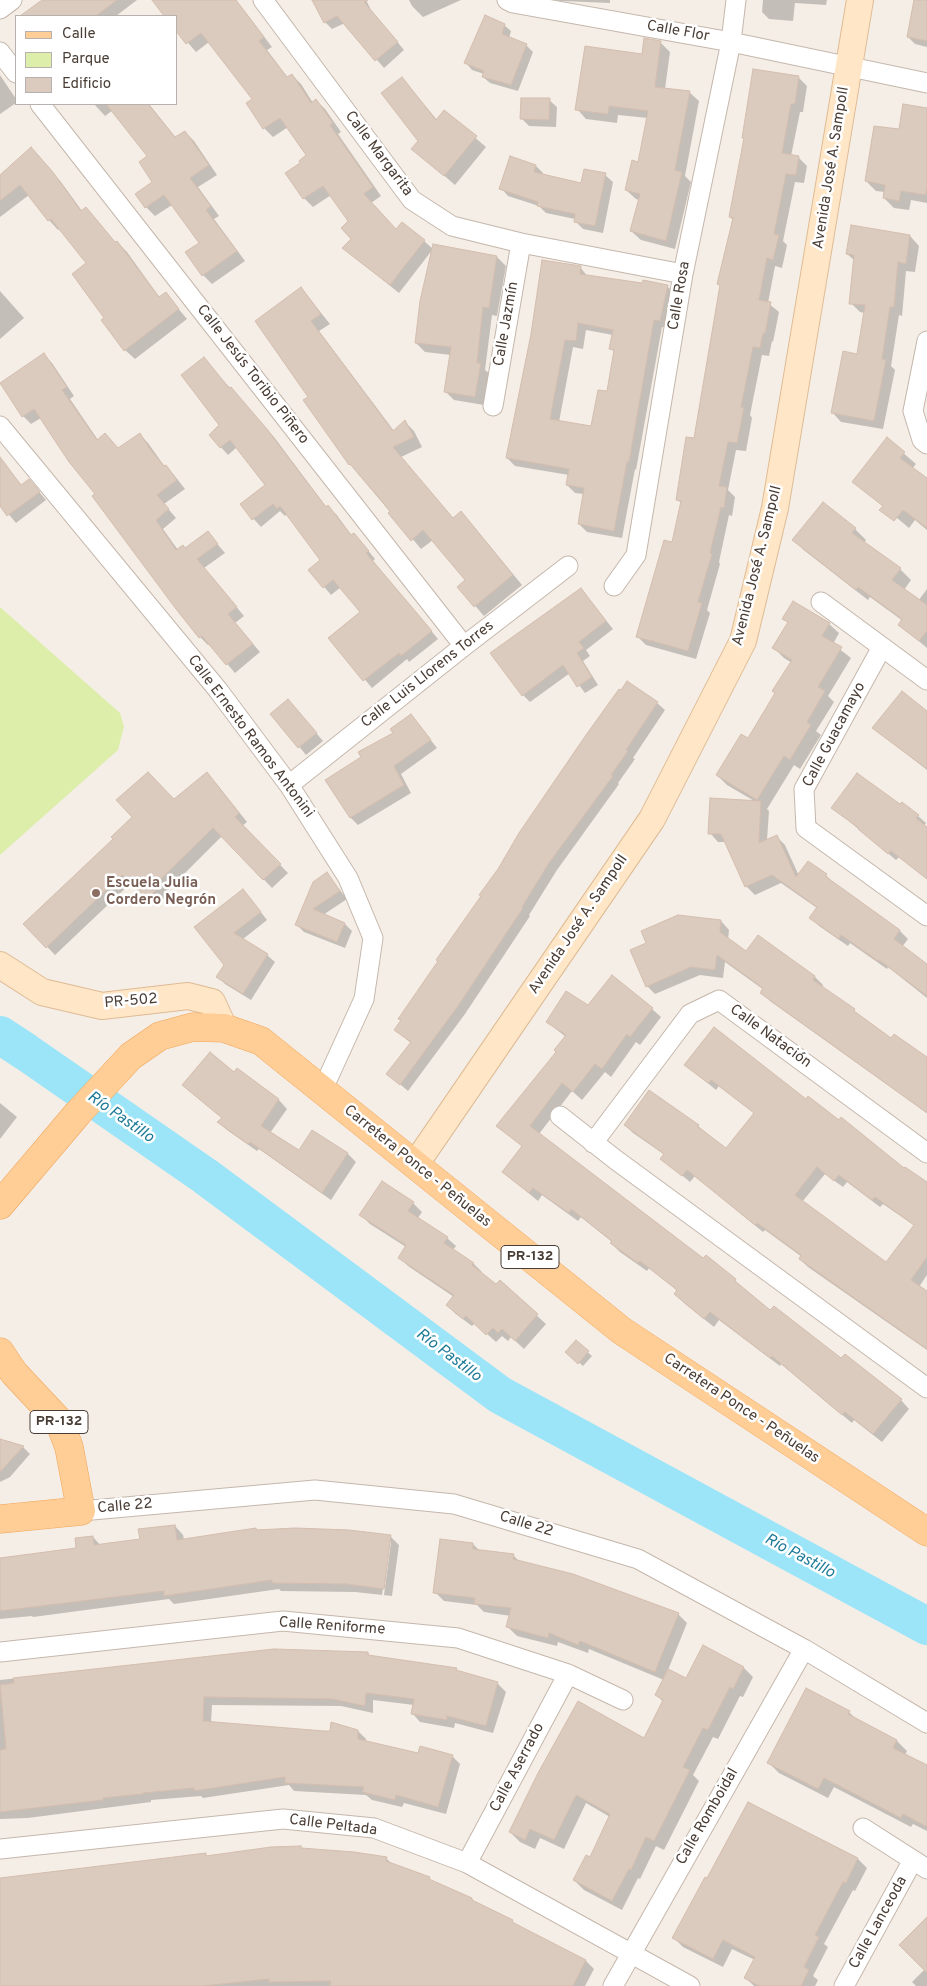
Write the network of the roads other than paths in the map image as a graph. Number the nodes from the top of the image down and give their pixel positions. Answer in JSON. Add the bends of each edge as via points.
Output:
{"nodes":[{"id":1,"x":12,"y":0,"type":"edge"},
{"id":2,"x":263,"y":0,"type":"edge"},
{"id":3,"x":508,"y":0,"type":"edge"},
{"id":4,"x":736,"y":0,"type":"edge"},
{"id":5,"x":860,"y":0,"type":"edge"},
{"id":6,"x":0,"y":9,"type":"edge"},
{"id":7,"x":731,"y":42,"type":"junction"},
{"id":8,"x":0,"y":52,"type":"edge"},
{"id":9,"x":849,"y":67,"type":"junction"},
{"id":10,"x":15,"y":72,"type":"edge"},
{"id":11,"x":927,"y":83,"type":"edge"},
{"id":12,"x":41,"y":105,"type":"edge"},
{"id":13,"x":521,"y":243,"type":"junction"},
{"id":14,"x":684,"y":274,"type":"junction"},
{"id":15,"x":927,"y":341,"type":"edge"},
{"id":16,"x":493,"y":406,"type":"dead end"},
{"id":17,"x":0,"y":426,"type":"edge"},
{"id":18,"x":925,"y":442,"type":"edge"},
{"id":19,"x":568,"y":566,"type":"dead end"},
{"id":20,"x":614,"y":586,"type":"dead end"},
{"id":21,"x":821,"y":602,"type":"dead end"},
{"id":22,"x":464,"y":646,"type":"junction"},
{"id":23,"x":882,"y":647,"type":"junction"},
{"id":24,"x":927,"y":680,"type":"edge"},
{"id":25,"x":289,"y":786,"type":"junction"},
{"id":26,"x":927,"y":916,"type":"edge"},
{"id":27,"x":0,"y":965,"type":"edge"},
{"id":28,"x":224,"y":1028,"type":"junction"},
{"id":29,"x":322,"y":1091,"type":"junction"},
{"id":30,"x":560,"y":1116,"type":"dead end"},
{"id":31,"x":593,"y":1142,"type":"junction"},
{"id":32,"x":927,"y":1153,"type":"edge"},
{"id":33,"x":415,"y":1165,"type":"junction"},
{"id":34,"x":0,"y":1205,"type":"edge"},
{"id":35,"x":0,"y":1352,"type":"edge"},
{"id":36,"x":927,"y":1388,"type":"edge"},
{"id":37,"x":81,"y":1511,"type":"junction"},
{"id":38,"x":0,"y":1519,"type":"edge"},
{"id":39,"x":927,"y":1532,"type":"edge"},
{"id":40,"x":804,"y":1648,"type":"junction"},
{"id":41,"x":0,"y":1652,"type":"edge"},
{"id":42,"x":568,"y":1674,"type":"junction"},
{"id":43,"x":623,"y":1700,"type":"dead end"},
{"id":44,"x":927,"y":1723,"type":"edge"},
{"id":45,"x":863,"y":1828,"type":"dead end"},
{"id":46,"x":0,"y":1849,"type":"edge"},
{"id":47,"x":468,"y":1863,"type":"junction"},
{"id":48,"x":920,"y":1865,"type":"edge"},
{"id":49,"x":630,"y":1954,"type":"junction"},
{"id":50,"x":613,"y":1986,"type":"edge"},
{"id":51,"x":690,"y":1986,"type":"edge"},
{"id":52,"x":844,"y":1986,"type":"edge"}],
"edges":[{"from":1,"to":6,"type":"street"},
{"from":2,"to":13,"type":"street","name":"Calle Margarita","via":[[412,200],[452,226]]},
{"from":3,"to":7,"type":"street","name":"Calle Flor"},
{"from":4,"to":7,"type":"street","name":"Calle Rosa"},
{"from":5,"to":9,"type":"street","name":"Avenida José A. Sampoll"},
{"from":7,"to":9,"type":"street","name":"Calle Flor"},
{"from":7,"to":14,"type":"street","name":"Calle Rosa"},
{"from":8,"to":10,"type":"street"},
{"from":9,"to":11,"type":"street","name":"Calle Flor"},
{"from":9,"to":33,"type":"street","name":"Avenida José A. Sampoll","via":[[775,508],[743,641],[652,819]]},
{"from":12,"to":22,"type":"street","name":"Calle Jesús Toribio Piñero"},
{"from":13,"to":14,"type":"street","name":"Calle Margarita"},
{"from":13,"to":16,"type":"street","name":"Calle Jazmín"},
{"from":14,"to":20,"type":"street","name":"Calle Rosa","via":[[636,555]]},
{"from":15,"to":18,"type":"street","via":[[913,411]]},
{"from":17,"to":25,"type":"street","name":"Calle Ernesto Ramos Antonini","via":[[211,682]]},
{"from":19,"to":22,"type":"street","name":"Calle Luis Llorens Torres"},
{"from":21,"to":23,"type":"street"},
{"from":22,"to":25,"type":"street","name":"Calle Luis Llorens Torres"},
{"from":23,"to":24,"type":"street"},
{"from":23,"to":26,"type":"street","name":"Calle Guacamayo","via":[[804,789],[806,828]]},
{"from":25,"to":29,"type":"street","name":"Calle Ernesto Ramos Antonini","via":[[348,878],[373,938],[364,999]]},
{"from":27,"to":28,"type":"street","name":"PR-502","number":"PR-502","via":[[42,992],[102,1006],[188,996],[212,1002]]},
{"from":28,"to":29,"type":"main road","name":"Carretera Ponce - Peñuelas","number":"PR-132","via":[[261,1041]]},
{"from":28,"to":34,"type":"main road","name":"Carretera Ponce - Peñuelas","number":"PR-132","via":[[193,1027],[160,1036],[131,1056]]},
{"from":29,"to":33,"type":"main road","name":"Carretera Ponce - Peñuelas","number":"PR-132"},
{"from":30,"to":31,"type":"street"},
{"from":31,"to":32,"type":"street","name":"Calle Natación","via":[[690,1014],[719,1000]]},
{"from":31,"to":36,"type":"street"},
{"from":33,"to":39,"type":"main road","name":"Carretera Ponce - Peñuelas","number":"PR-132","via":[[622,1330]]},
{"from":35,"to":37,"type":"main road","number":"PR-132","via":[[14,1373],[59,1421],[69,1447]]},
{"from":37,"to":38,"type":"main road"},
{"from":37,"to":40,"type":"street","name":"Calle 22","via":[[315,1490],[454,1504],[638,1559]]},
{"from":40,"to":44,"type":"street","name":"Calle 22"},
{"from":40,"to":49,"type":"street","name":"Calle Romboidal"},
{"from":41,"to":42,"type":"street","name":"Calle Reniforme","via":[[283,1621],[458,1638]]},
{"from":42,"to":43,"type":"street","name":"Calle Reniforme"},
{"from":42,"to":47,"type":"street","name":"Calle Aserrado"},
{"from":45,"to":48,"type":"street","name":"Calle Lanceoda"},
{"from":46,"to":47,"type":"street","name":"Calle Peltada","via":[[283,1819],[374,1828]]},
{"from":47,"to":49,"type":"street","name":"Calle Peltada"},
{"from":48,"to":52,"type":"street","name":"Calle Lanceoda"},
{"from":49,"to":50,"type":"street","name":"Calle Romboidal"},
{"from":49,"to":51,"type":"street","name":"Calle Peltada"}]}
